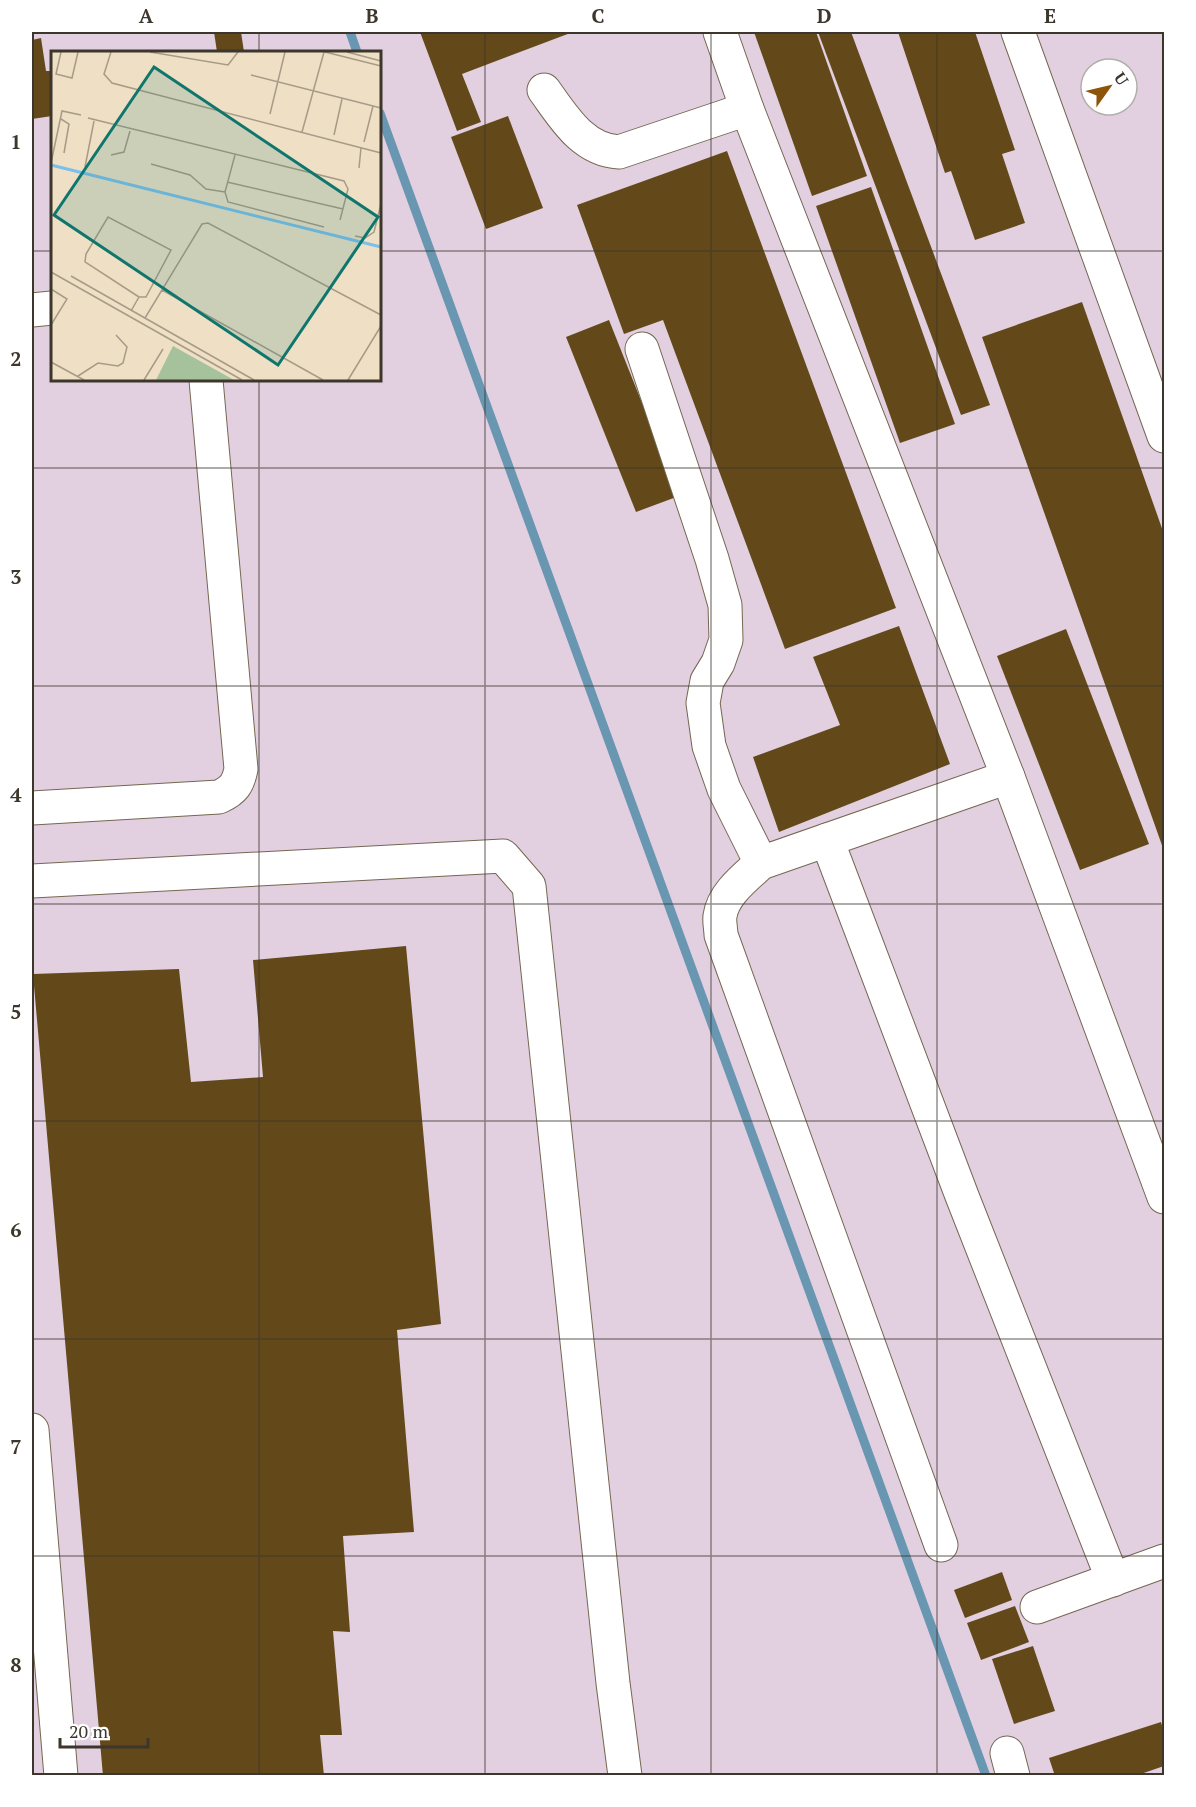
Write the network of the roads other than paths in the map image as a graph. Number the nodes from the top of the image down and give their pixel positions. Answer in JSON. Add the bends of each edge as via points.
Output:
{"nodes":[{"id":1,"x":720,"y":32,"type":"edge"},
{"id":2,"x":1018,"y":32,"type":"edge"},
{"id":3,"x":543,"y":90,"type":"dead end"},
{"id":4,"x":747,"y":109,"type":"junction"},
{"id":5,"x":51,"y":308,"type":"edge"},
{"id":6,"x":32,"y":310,"type":"edge"},
{"id":7,"x":642,"y":349,"type":"dead end"},
{"id":8,"x":206,"y":381,"type":"edge"},
{"id":9,"x":1164,"y":436,"type":"edge"},
{"id":10,"x":1008,"y":777,"type":"junction"},
{"id":11,"x":32,"y":808,"type":"edge"},
{"id":12,"x":827,"y":840,"type":"junction"},
{"id":13,"x":761,"y":863,"type":"junction"},
{"id":14,"x":32,"y":881,"type":"edge"},
{"id":15,"x":1164,"y":1197,"type":"edge"},
{"id":16,"x":32,"y":1430,"type":"edge"},
{"id":17,"x":941,"y":1545,"type":"dead end"},
{"id":18,"x":1164,"y":1561,"type":"edge"},
{"id":19,"x":1113,"y":1580,"type":"junction"},
{"id":20,"x":1037,"y":1607,"type":"dead end"},
{"id":21,"x":61,"y":1776,"type":"edge"},
{"id":22,"x":625,"y":1776,"type":"edge"}],
"edges":[{"from":1,"to":4,"type":"lane"},
{"from":2,"to":9,"type":"lane"},
{"from":3,"to":4,"type":"lane","via":[[571,128],[607,152],[618,152]]},
{"from":4,"to":10,"type":"lane"},
{"from":5,"to":6,"type":"lane"},
{"from":7,"to":13,"type":"lane","via":[[725,605],[726,640],[707,681],[703,703],[709,746],[724,789]]},
{"from":8,"to":11,"type":"lane","via":[[241,769],[238,783],[231,792],[219,797]]},
{"from":10,"to":12,"type":"lane"},
{"from":10,"to":15,"type":"lane"},
{"from":12,"to":13,"type":"lane"},
{"from":12,"to":19,"type":"lane"},
{"from":13,"to":17,"type":"lane","via":[[727,900],[720,915],[721,935]]},
{"from":14,"to":22,"type":"lane","via":[[503,856],[529,886]]},
{"from":16,"to":21,"type":"lane"},
{"from":18,"to":19,"type":"lane"},
{"from":19,"to":20,"type":"lane"}]}
